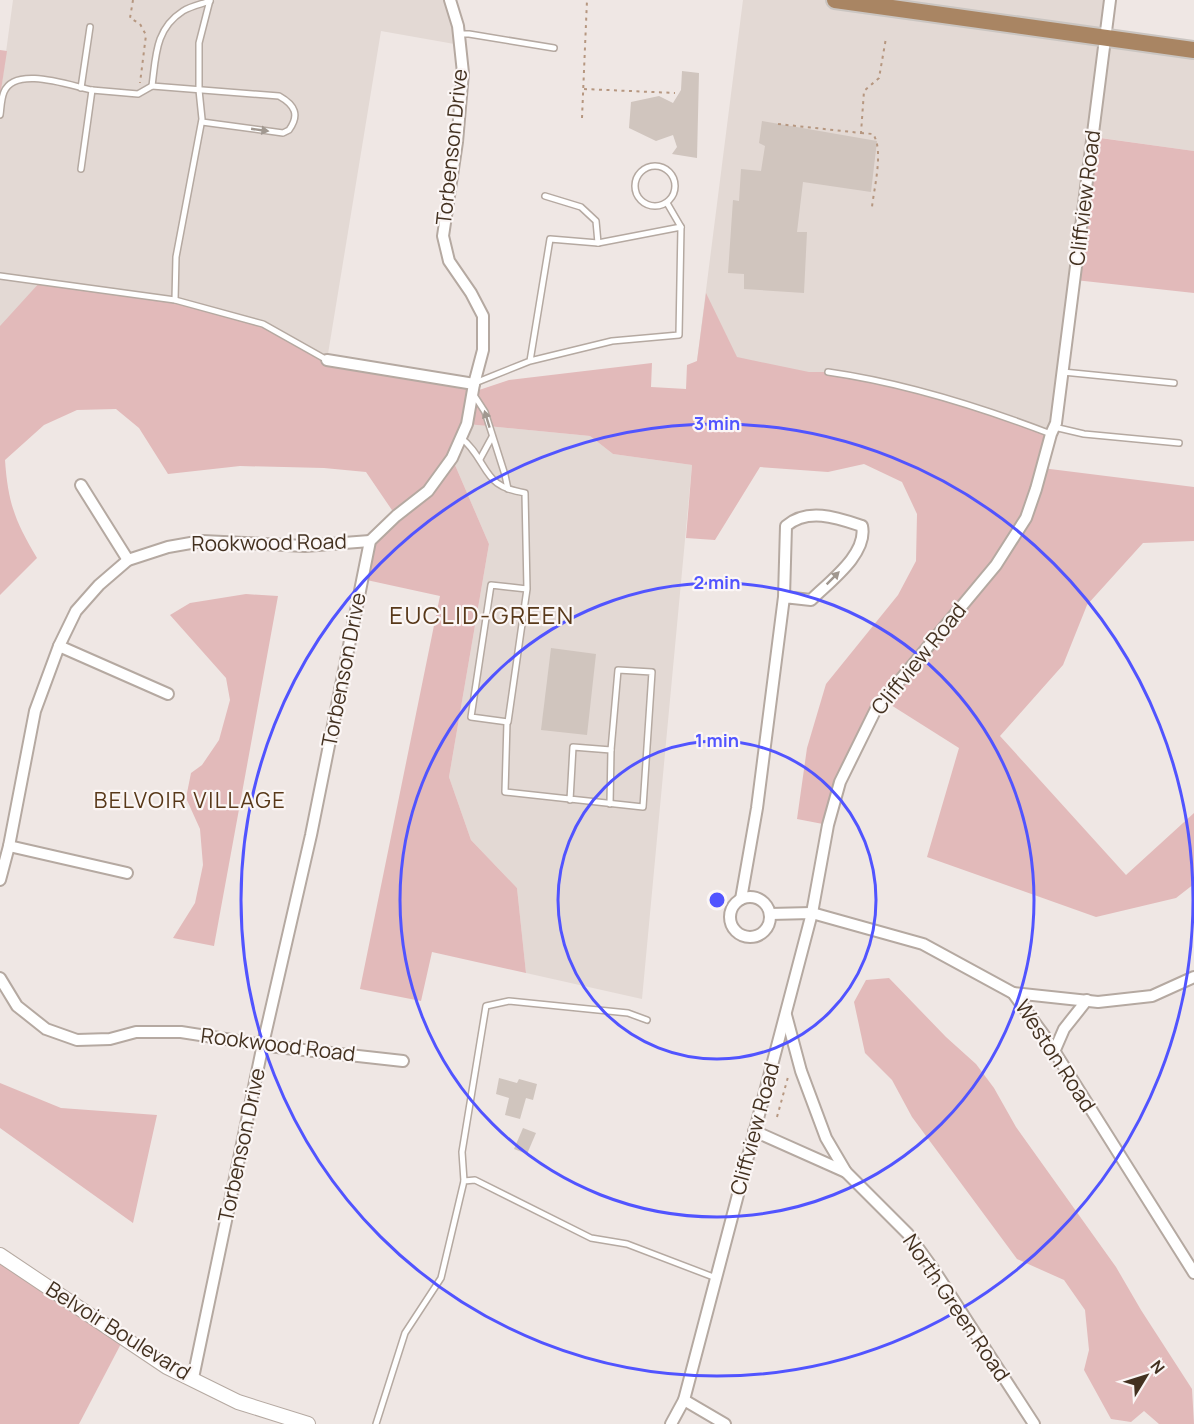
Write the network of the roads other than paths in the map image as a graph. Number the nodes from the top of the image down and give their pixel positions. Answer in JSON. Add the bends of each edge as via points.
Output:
{"nodes":[{"id":1,"x":210,"y":0,"type":"edge"},
{"id":2,"x":450,"y":0,"type":"edge"},
{"id":3,"x":835,"y":0,"type":"edge"},
{"id":4,"x":1110,"y":0,"type":"edge"},
{"id":5,"x":907,"y":5,"type":"edge"},
{"id":6,"x":90,"y":27,"type":"dead end"},
{"id":7,"x":459,"y":34,"type":"junction"},
{"id":8,"x":1106,"y":39,"type":"junction"},
{"id":9,"x":554,"y":48,"type":"dead end"},
{"id":10,"x":1194,"y":50,"type":"edge"},
{"id":11,"x":152,"y":86,"type":"junction"},
{"id":12,"x":81,"y":88,"type":"junction"},
{"id":13,"x":92,"y":90,"type":"junction"},
{"id":14,"x":199,"y":90,"type":"junction"},
{"id":15,"x":0,"y":115,"type":"edge"},
{"id":16,"x":202,"y":122,"type":"junction"},
{"id":17,"x":81,"y":169,"type":"dead end"},
{"id":18,"x":545,"y":196,"type":"dead end"},
{"id":19,"x":667,"y":202,"type":"junction"},
{"id":20,"x":681,"y":227,"type":"junction"},
{"id":21,"x":598,"y":243,"type":"junction"},
{"id":22,"x":0,"y":276,"type":"edge"},
{"id":23,"x":175,"y":300,"type":"junction"},
{"id":24,"x":327,"y":360,"type":"joint"},
{"id":25,"x":530,"y":361,"type":"junction"},
{"id":26,"x":828,"y":372,"type":"dead end"},
{"id":27,"x":1063,"y":372,"type":"junction"},
{"id":28,"x":1174,"y":383,"type":"dead end"},
{"id":29,"x":473,"y":388,"type":"junction"},
{"id":30,"x":1052,"y":431,"type":"junction"},
{"id":31,"x":492,"y":437,"type":"junction"},
{"id":32,"x":461,"y":438,"type":"junction"},
{"id":33,"x":1179,"y":443,"type":"dead end"},
{"id":34,"x":480,"y":459,"type":"junction"},
{"id":35,"x":81,"y":485,"type":"dead end"},
{"id":36,"x":508,"y":489,"type":"junction"},
{"id":37,"x":370,"y":541,"type":"junction"},
{"id":38,"x":128,"y":560,"type":"junction"},
{"id":39,"x":527,"y":589,"type":"junction"},
{"id":40,"x":784,"y":597,"type":"junction"},
{"id":41,"x":59,"y":646,"type":"junction"},
{"id":42,"x":168,"y":694,"type":"dead end"},
{"id":43,"x":507,"y":722,"type":"junction"},
{"id":44,"x":611,"y":750,"type":"junction"},
{"id":45,"x":570,"y":800,"type":"junction"},
{"id":46,"x":610,"y":804,"type":"junction"},
{"id":47,"x":9,"y":846,"type":"junction"},
{"id":48,"x":127,"y":873,"type":"dead end"},
{"id":49,"x":0,"y":880,"type":"edge"},
{"id":50,"x":741,"y":899,"type":"junction"},
{"id":51,"x":812,"y":913,"type":"junction"},
{"id":52,"x":770,"y":914,"type":"junction"},
{"id":53,"x":1194,"y":977,"type":"edge"},
{"id":54,"x":0,"y":978,"type":"edge"},
{"id":55,"x":1013,"y":993,"type":"junction"},
{"id":56,"x":1087,"y":1000,"type":"junction"},
{"id":57,"x":786,"y":1015,"type":"junction"},
{"id":58,"x":647,"y":1020,"type":"dead end"},
{"id":59,"x":263,"y":1044,"type":"junction"},
{"id":60,"x":1054,"y":1052,"type":"junction"},
{"id":61,"x":403,"y":1061,"type":"dead end"},
{"id":62,"x":753,"y":1131,"type":"junction"},
{"id":63,"x":846,"y":1172,"type":"junction"},
{"id":64,"x":464,"y":1181,"type":"junction"},
{"id":65,"x":0,"y":1255,"type":"edge"},
{"id":66,"x":1194,"y":1273,"type":"edge"},
{"id":67,"x":716,"y":1278,"type":"junction"},
{"id":68,"x":193,"y":1378,"type":"junction"},
{"id":69,"x":684,"y":1400,"type":"junction"},
{"id":70,"x":308,"y":1424,"type":"edge"},
{"id":71,"x":376,"y":1424,"type":"edge"},
{"id":72,"x":671,"y":1424,"type":"edge"},
{"id":73,"x":725,"y":1424,"type":"edge"},
{"id":74,"x":1034,"y":1424,"type":"edge"}],
"edges":[{"from":1,"to":11,"type":"lane","via":[[184,11],[159,38]]},
{"from":1,"to":14,"type":"lane","via":[[199,43]]},
{"from":2,"to":7,"type":"street","name":"Torbenson Drive"},
{"from":3,"to":5,"type":"main road"},
{"from":4,"to":8,"type":"street","name":"Cliffview Road"},
{"from":5,"to":8,"type":"main road"},
{"from":6,"to":12,"type":"lane"},
{"from":7,"to":9,"type":"lane"},
{"from":7,"to":29,"type":"street","name":"Torbenson Drive","via":[[463,73],[443,236],[449,261],[483,315],[483,350]]},
{"from":8,"to":10,"type":"main road"},
{"from":8,"to":27,"type":"street","name":"Cliffview Road"},
{"from":11,"to":13,"type":"lane","via":[[138,94]]},
{"from":11,"to":14,"type":"lane"},
{"from":12,"to":13,"type":"lane"},
{"from":12,"to":15,"type":"lane","via":[[22,78],[3,92]]},
{"from":13,"to":17,"type":"lane"},
{"from":14,"to":16,"type":"lane"},
{"from":16,"to":14,"type":"lane","one_way":true,"via":[[283,133],[292,125],[294,109],[279,96]]},
{"from":16,"to":23,"type":"lane","via":[[176,258]]},
{"from":18,"to":21,"type":"lane","via":[[581,207],[596,222]]},
{"from":19,"to":19,"type":"lane","via":[[675,192],[671,174],[653,166],[642,172],[636,183],[642,201],[654,206]]},
{"from":19,"to":20,"type":"lane"},
{"from":20,"to":21,"type":"lane"},
{"from":20,"to":25,"type":"lane","via":[[679,335],[612,341]]},
{"from":21,"to":25,"type":"lane","via":[[550,239]]},
{"from":22,"to":23,"type":"lane"},
{"from":23,"to":24,"type":"lane","via":[[263,324]]},
{"from":24,"to":29,"type":"street"},
{"from":25,"to":29,"type":"lane"},
{"from":26,"to":30,"type":"lane","via":[[945,396]]},
{"from":27,"to":28,"type":"lane"},
{"from":27,"to":30,"type":"street","name":"Cliffview Road"},
{"from":31,"to":29,"type":"lane","one_way":true},
{"from":29,"to":32,"type":"street","name":"Torbenson Drive"},
{"from":30,"to":33,"type":"lane"},
{"from":30,"to":51,"type":"street","name":"Cliffview Road","via":[[1020,528],[996,565],[876,709],[840,782]]},
{"from":31,"to":34,"type":"lane"},
{"from":31,"to":36,"type":"lane"},
{"from":32,"to":34,"type":"lane"},
{"from":32,"to":37,"type":"street","name":"Torbenson Drive","via":[[428,491]]},
{"from":34,"to":36,"type":"lane","via":[[495,482]]},
{"from":35,"to":38,"type":"street"},
{"from":36,"to":39,"type":"lane","via":[[525,493]]},
{"from":37,"to":38,"type":"street","name":"Rookwood Road","via":[[305,546],[202,541]]},
{"from":37,"to":59,"type":"street","name":"Torbenson Drive","via":[[311,835]]},
{"from":38,"to":41,"type":"street","name":"Rookwood Road","via":[[76,611]]},
{"from":39,"to":43,"type":"lane"},
{"from":39,"to":43,"type":"lane","via":[[491,585],[471,717]]},
{"from":40,"to":40,"type":"street","one_way":true,"via":[[811,600],[858,551],[862,526],[827,516],[793,520],[786,526]]},
{"from":40,"to":50,"type":"street","via":[[758,808]]},
{"from":41,"to":42,"type":"street"},
{"from":41,"to":47,"type":"street","name":"Rookwood Road","via":[[35,711]]},
{"from":43,"to":45,"type":"lane","via":[[506,792]]},
{"from":44,"to":45,"type":"lane","via":[[573,747]]},
{"from":44,"to":46,"type":"lane"},
{"from":44,"to":46,"type":"lane","via":[[618,670],[652,672],[643,807]]},
{"from":45,"to":46,"type":"lane"},
{"from":47,"to":48,"type":"street"},
{"from":47,"to":49,"type":"street","name":"Rookwood Road"},
{"from":50,"to":52,"type":"street","via":[[759,899]]},
{"from":50,"to":52,"type":"street","via":[[730,915],[738,933],[757,936],[767,927]]},
{"from":51,"to":52,"type":"street","name":"Weston Road"},
{"from":51,"to":55,"type":"street","name":"Weston Road","via":[[923,944]]},
{"from":51,"to":57,"type":"street","name":"Cliffview Road"},
{"from":53,"to":56,"type":"street","via":[[1152,996]]},
{"from":54,"to":59,"type":"street","name":"Rookwood Road","via":[[17,1006],[46,1029],[77,1040],[110,1039],[136,1032],[181,1032]]},
{"from":55,"to":56,"type":"street"},
{"from":55,"to":60,"type":"street","name":"Weston Road"},
{"from":56,"to":60,"type":"street","via":[[1064,1029]]},
{"from":57,"to":62,"type":"street","name":"Cliffview Road"},
{"from":57,"to":63,"type":"street","name":"North Green Road","via":[[804,1081],[826,1138]]},
{"from":58,"to":64,"type":"lane","via":[[628,1013],[509,1001],[486,1006],[462,1152]]},
{"from":59,"to":61,"type":"street","name":"Rookwood Road"},
{"from":59,"to":68,"type":"street","name":"Torbenson Drive"},
{"from":60,"to":66,"type":"street","name":"Weston Road"},
{"from":62,"to":63,"type":"street","name":"North Green Road"},
{"from":62,"to":67,"type":"street","name":"Cliffview Road"},
{"from":63,"to":74,"type":"street","name":"North Green Road","via":[[908,1234]]},
{"from":64,"to":67,"type":"lane","via":[[475,1180],[591,1238],[627,1244]]},
{"from":64,"to":71,"type":"lane","via":[[441,1278],[405,1333]]},
{"from":65,"to":68,"type":"street","name":"Belvoir Boulevard","via":[[167,1367]]},
{"from":67,"to":69,"type":"street","name":"Cliffview Road"},
{"from":68,"to":70,"type":"street","name":"Belvoir Boulevard","via":[[238,1402]]},
{"from":69,"to":72,"type":"street","name":"Cliffview Road"},
{"from":69,"to":73,"type":"street"}]}
